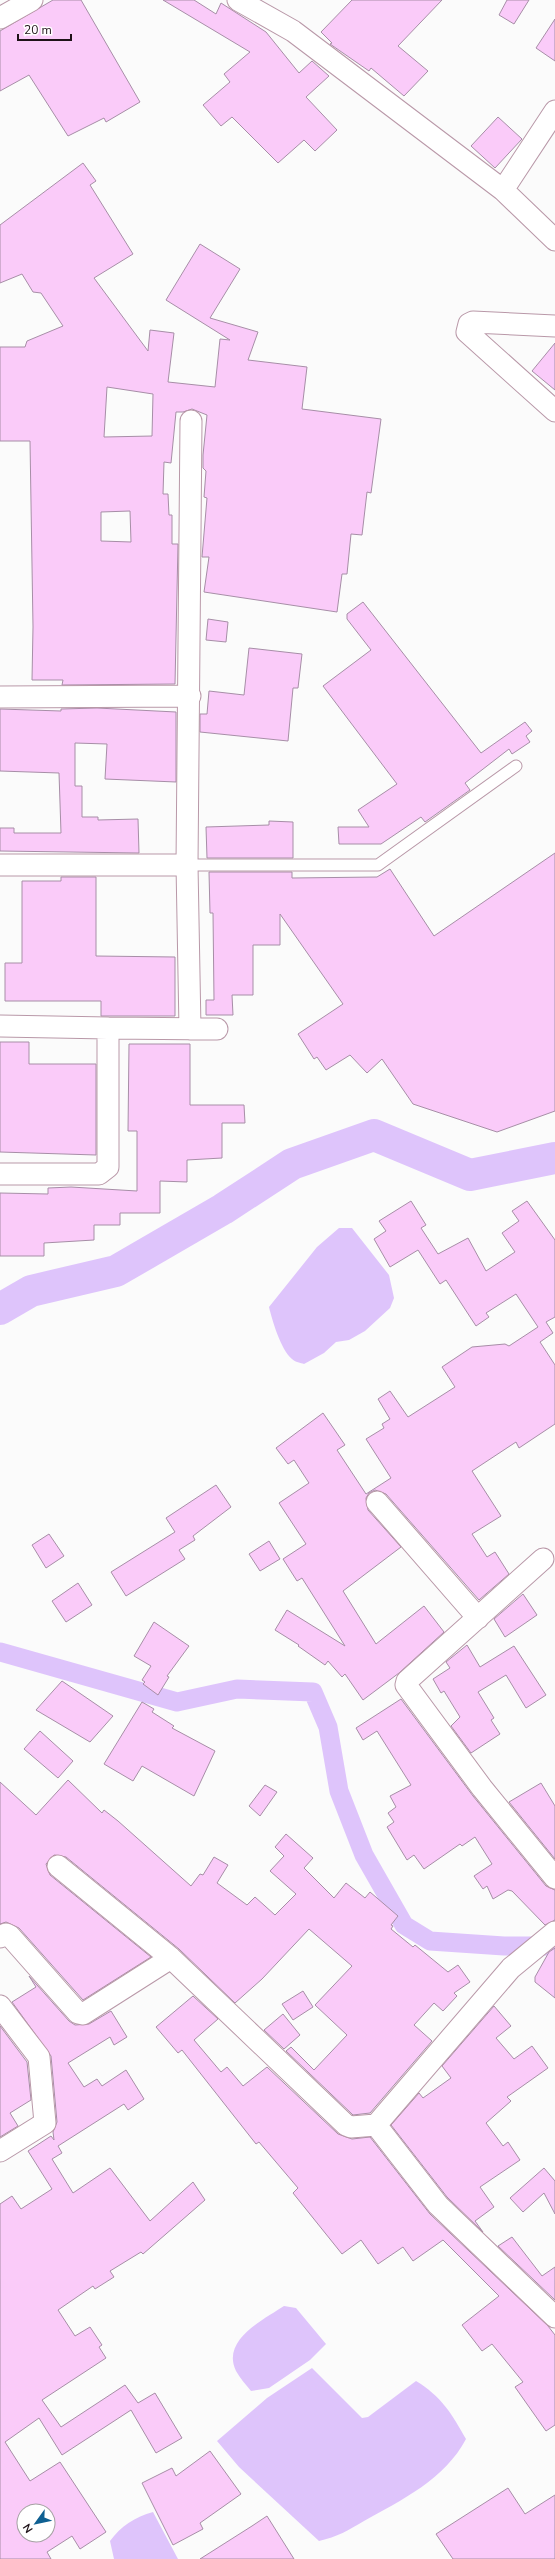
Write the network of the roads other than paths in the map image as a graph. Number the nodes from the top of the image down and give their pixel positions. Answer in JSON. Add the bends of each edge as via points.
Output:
{"nodes":[{"id":1,"x":32,"y":0,"type":"edge"},
{"id":2,"x":238,"y":0,"type":"edge"},
{"id":3,"x":0,"y":18,"type":"edge"},
{"id":4,"x":555,"y":111,"type":"edge"},
{"id":5,"x":503,"y":190,"type":"junction"},
{"id":6,"x":555,"y":240,"type":"edge"},
{"id":7,"x":555,"y":326,"type":"edge"},
{"id":8,"x":555,"y":411,"type":"edge"},
{"id":9,"x":191,"y":421,"type":"dead end"},
{"id":10,"x":190,"y":696,"type":"junction"},
{"id":11,"x":0,"y":698,"type":"edge"},
{"id":12,"x":516,"y":766,"type":"dead end"},
{"id":13,"x":0,"y":864,"type":"edge"},
{"id":14,"x":188,"y":866,"type":"junction"},
{"id":15,"x":0,"y":1026,"type":"edge"},
{"id":16,"x":108,"y":1028,"type":"junction"},
{"id":17,"x":190,"y":1029,"type":"junction"},
{"id":18,"x":217,"y":1029,"type":"dead end"},
{"id":19,"x":0,"y":1174,"type":"edge"},
{"id":20,"x":377,"y":1502,"type":"dead end"},
{"id":21,"x":543,"y":1559,"type":"dead end"},
{"id":22,"x":478,"y":1618,"type":"junction"},
{"id":23,"x":58,"y":1866,"type":"dead end"},
{"id":24,"x":555,"y":1878,"type":"edge"},
{"id":25,"x":555,"y":1932,"type":"edge"},
{"id":26,"x":0,"y":1937,"type":"edge"},
{"id":27,"x":171,"y":1958,"type":"junction"},
{"id":28,"x":0,"y":2006,"type":"edge"},
{"id":29,"x":376,"y":2125,"type":"junction"},
{"id":30,"x":0,"y":2151,"type":"edge"},
{"id":31,"x":555,"y":2317,"type":"edge"}],
"edges":[{"from":1,"to":3,"type":"street"},
{"from":2,"to":5,"type":"street","via":[[293,30]]},
{"from":4,"to":5,"type":"street"},
{"from":5,"to":6,"type":"street"},
{"from":7,"to":8,"type":"street","via":[[473,322],[469,324],[467,332]]},
{"from":9,"to":10,"type":"street"},
{"from":10,"to":11,"type":"street"},
{"from":10,"to":14,"type":"street"},
{"from":12,"to":14,"type":"lane","via":[[378,865]]},
{"from":13,"to":14,"type":"street"},
{"from":14,"to":17,"type":"street"},
{"from":15,"to":16,"type":"street"},
{"from":16,"to":17,"type":"street"},
{"from":16,"to":19,"type":"street","via":[[108,1167],[99,1174]]},
{"from":17,"to":18,"type":"street"},
{"from":20,"to":22,"type":"street"},
{"from":21,"to":22,"type":"street"},
{"from":22,"to":24,"type":"street","via":[[407,1681],[406,1685],[482,1788]]},
{"from":23,"to":27,"type":"street"},
{"from":25,"to":29,"type":"street","via":[[511,1968]]},
{"from":26,"to":27,"type":"street","via":[[6,1934],[10,1936],[78,2013],[83,2014]]},
{"from":27,"to":29,"type":"street","via":[[346,2125]]},
{"from":28,"to":30,"type":"street","via":[[39,2057],[45,2123]]},
{"from":29,"to":31,"type":"street","via":[[438,2205]]}]}
